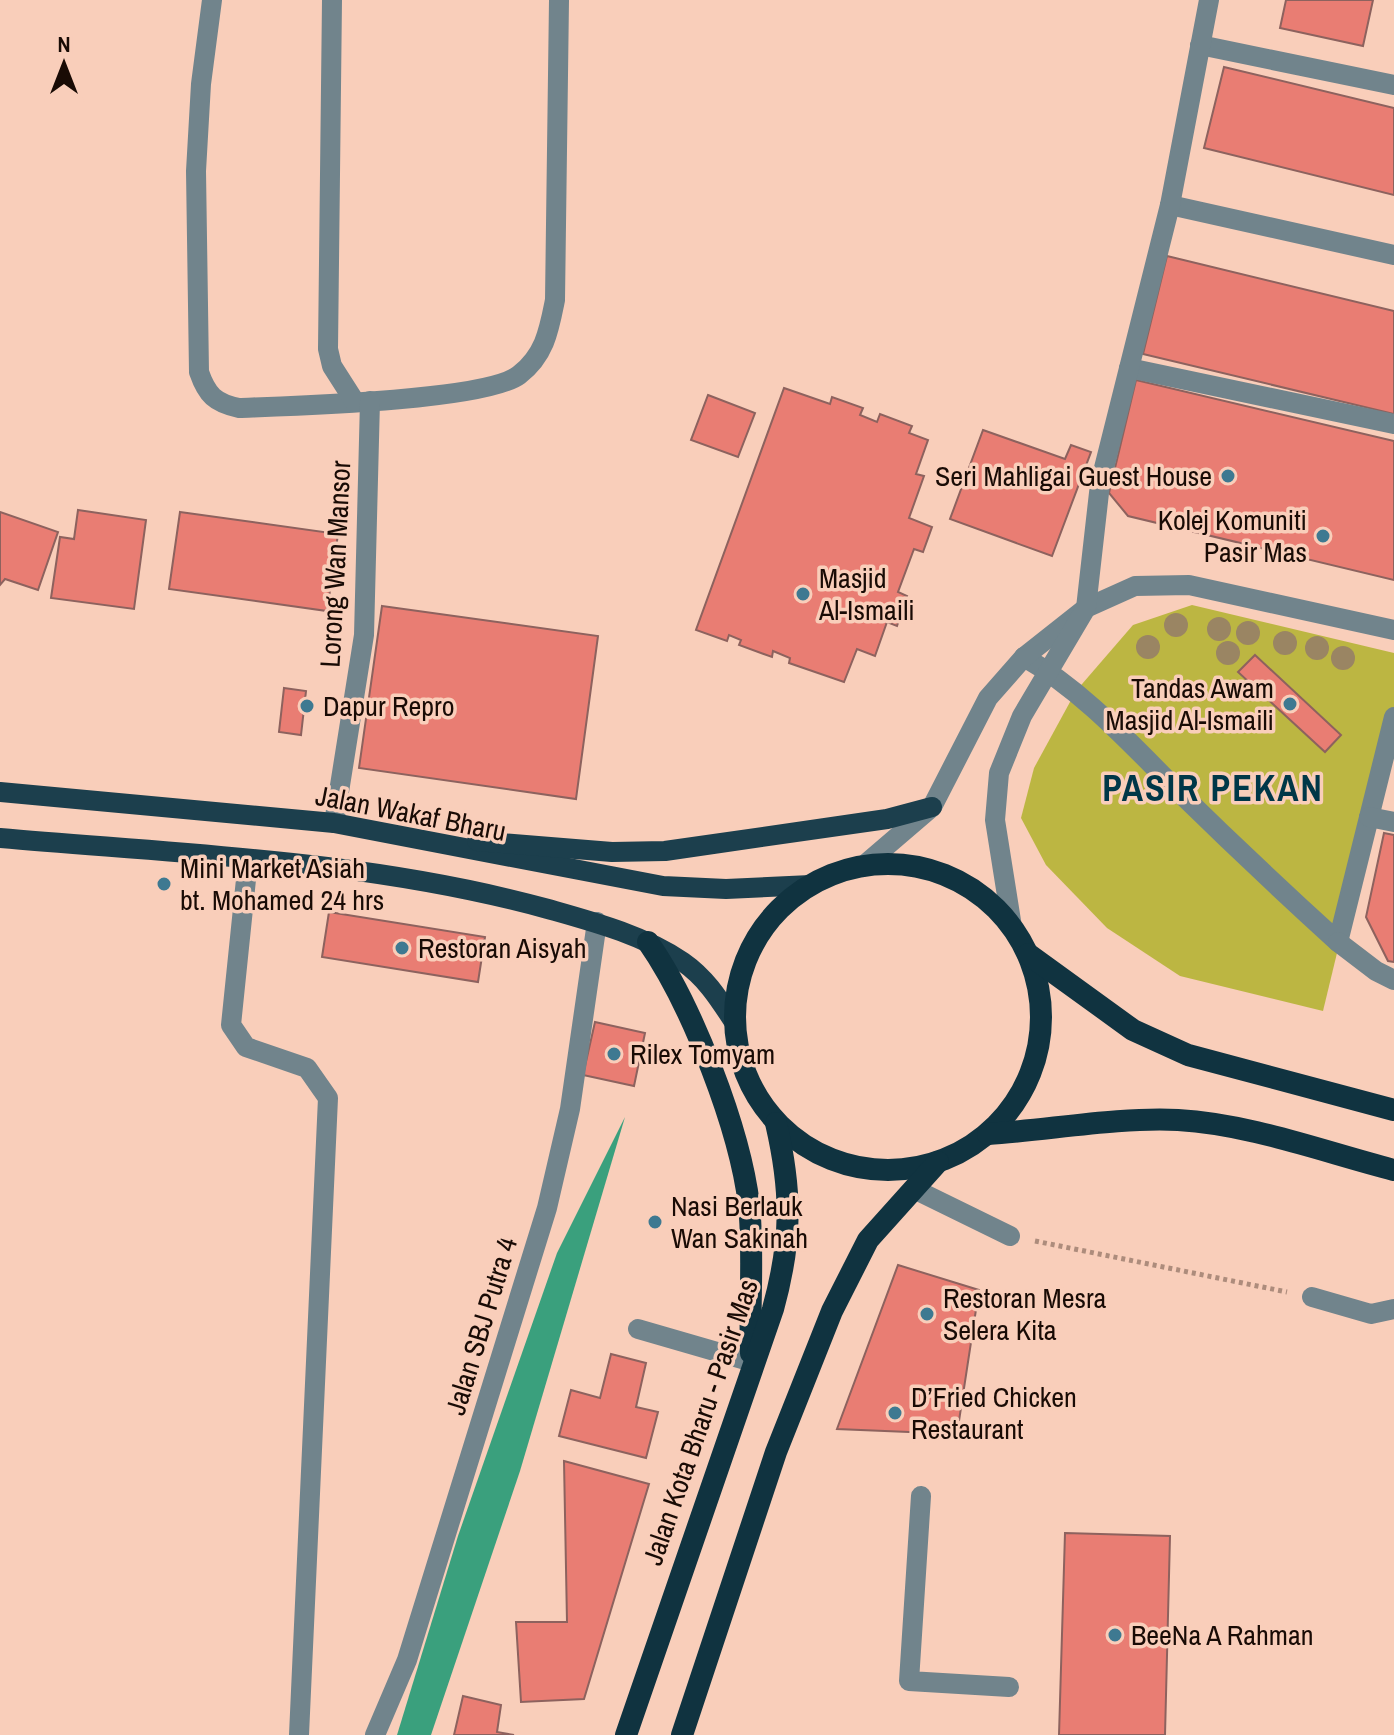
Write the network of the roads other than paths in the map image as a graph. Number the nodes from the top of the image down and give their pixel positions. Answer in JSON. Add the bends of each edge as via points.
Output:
{"nodes":[{"id":1,"x":212,"y":0,"type":"edge"},
{"id":2,"x":332,"y":0,"type":"edge"},
{"id":3,"x":559,"y":0,"type":"edge"},
{"id":4,"x":1209,"y":0,"type":"edge"},
{"id":5,"x":1200,"y":45,"type":"junction"},
{"id":6,"x":1394,"y":85,"type":"edge"},
{"id":7,"x":1170,"y":205,"type":"junction"},
{"id":8,"x":1394,"y":255,"type":"edge"},
{"id":9,"x":1129,"y":368,"type":"junction"},
{"id":10,"x":362,"y":402,"type":"junction"},
{"id":11,"x":1394,"y":424,"type":"edge"},
{"id":12,"x":1086,"y":608,"type":"junction"},
{"id":13,"x":1394,"y":630,"type":"edge"},
{"id":14,"x":1024,"y":657,"type":"junction"},
{"id":15,"x":1049,"y":671,"type":"junction"},
{"id":16,"x":1394,"y":717,"type":"edge"},
{"id":17,"x":0,"y":792,"type":"edge"},
{"id":18,"x":932,"y":807,"type":"junction"},
{"id":19,"x":1369,"y":817,"type":"junction"},
{"id":20,"x":1394,"y":822,"type":"edge"},
{"id":21,"x":334,"y":823,"type":"junction"},
{"id":22,"x":409,"y":836,"type":"junction"},
{"id":23,"x":0,"y":838,"type":"edge"},
{"id":24,"x":248,"y":860,"type":"junction"},
{"id":25,"x":862,"y":867,"type":"junction"},
{"id":26,"x":811,"y":885,"type":"junction"},
{"id":27,"x":597,"y":922,"type":"junction"},
{"id":28,"x":1012,"y":927,"type":"junction"},
{"id":29,"x":648,"y":942,"type":"junction"},
{"id":30,"x":1338,"y":942,"type":"junction"},
{"id":31,"x":1028,"y":954,"type":"junction"},
{"id":32,"x":1394,"y":980,"type":"edge"},
{"id":33,"x":734,"y":1022,"type":"junction"},
{"id":34,"x":1394,"y":1110,"type":"edge"},
{"id":35,"x":776,"y":1123,"type":"junction"},
{"id":36,"x":988,"y":1134,"type":"junction"},
{"id":37,"x":938,"y":1162,"type":"junction"},
{"id":38,"x":1394,"y":1170,"type":"edge"},
{"id":39,"x":914,"y":1189,"type":"junction"},
{"id":40,"x":1010,"y":1236,"type":"road end"},
{"id":41,"x":1312,"y":1297,"type":"road end"},
{"id":42,"x":1394,"y":1309,"type":"edge"},
{"id":43,"x":638,"y":1329,"type":"dead end"},
{"id":44,"x":752,"y":1362,"type":"junction"},
{"id":45,"x":921,"y":1496,"type":"dead end"},
{"id":46,"x":1009,"y":1687,"type":"dead end"},
{"id":47,"x":299,"y":1735,"type":"edge"},
{"id":48,"x":375,"y":1735,"type":"edge"},
{"id":49,"x":626,"y":1735,"type":"edge"},
{"id":50,"x":682,"y":1735,"type":"edge"}],
"edges":[{"from":1,"to":10,"type":"street","via":[[196,171],[199,372],[205,391],[219,404],[239,408]]},
{"from":2,"to":10,"type":"street","via":[[329,358]]},
{"from":3,"to":10,"type":"street","via":[[555,300],[547,344],[518,377],[466,391]]},
{"from":4,"to":5,"type":"street"},
{"from":5,"to":6,"type":"street"},
{"from":5,"to":7,"type":"street"},
{"from":7,"to":8,"type":"street"},
{"from":7,"to":9,"type":"street"},
{"from":9,"to":11,"type":"street"},
{"from":9,"to":12,"type":"street","via":[[1100,484]]},
{"from":10,"to":21,"type":"street","name":"Lorong Wan Mansor","via":[[364,635]]},
{"from":12,"to":13,"type":"street","via":[[1135,586],[1189,585]]},
{"from":12,"to":14,"type":"street"},
{"from":12,"to":15,"type":"street"},
{"from":14,"to":15,"type":"street"},
{"from":14,"to":18,"type":"street","via":[[988,698]]},
{"from":15,"to":28,"type":"street","via":[[1022,716],[999,773],[995,820]]},
{"from":15,"to":30,"type":"street"},
{"from":16,"to":19,"type":"street"},
{"from":17,"to":21,"type":"main road","name":"Jalan Wakaf Bharu"},
{"from":18,"to":22,"type":"main road","via":[[887,819],[665,851],[612,852]]},
{"from":18,"to":25,"type":"street"},
{"from":19,"to":20,"type":"street"},
{"from":19,"to":30,"type":"street"},
{"from":21,"to":22,"type":"main road","name":"Jalan Wakaf Bharu"},
{"from":22,"to":26,"type":"main road","name":"Jalan Wakaf Bharu","via":[[663,886]]},
{"from":23,"to":24,"type":"main road"},
{"from":24,"to":27,"type":"main road","via":[[499,895]]},
{"from":24,"to":47,"type":"street","via":[[231,1025],[246,1047],[307,1068],[328,1098]]},
{"from":25,"to":26,"type":"highway"},
{"from":25,"to":28,"type":"highway","via":[[930,870],[989,902]]},
{"from":26,"to":33,"type":"highway","via":[[778,910],[753,943],[738,981]]},
{"from":27,"to":29,"type":"main road"},
{"from":27,"to":48,"type":"street","name":"Jalan SBJ Putra 4","via":[[570,1109],[547,1208],[407,1660]]},
{"from":28,"to":31,"type":"highway"},
{"from":29,"to":33,"type":"main road","via":[[708,982]]},
{"from":29,"to":44,"type":"highway","via":[[696,1029],[743,1174],[749,1205]]},
{"from":30,"to":32,"type":"street"},
{"from":31,"to":34,"type":"highway","via":[[1133,1030],[1188,1055]]},
{"from":31,"to":36,"type":"highway","via":[[1042,1017],[1038,1050],[1011,1110]]},
{"from":33,"to":35,"type":"highway","via":[[739,1059],[754,1093]]},
{"from":35,"to":37,"type":"highway","via":[[811,1150],[851,1166],[895,1171]]},
{"from":35,"to":44,"type":"highway","name":"Jalan Kota Bharu - Pasir Mas","via":[[789,1185],[786,1260]]},
{"from":36,"to":37,"type":"highway"},
{"from":36,"to":38,"type":"highway","via":[[1180,1120]]},
{"from":37,"to":39,"type":"highway"},
{"from":39,"to":40,"type":"street"},
{"from":39,"to":50,"type":"highway","via":[[868,1240],[832,1311],[776,1452]]},
{"from":41,"to":42,"type":"street","via":[[1371,1314]]},
{"from":43,"to":44,"type":"street"},
{"from":44,"to":49,"type":"highway","name":"Jalan Kota Bharu - Pasir Mas"},
{"from":45,"to":46,"type":"street","via":[[909,1681]]}]}
